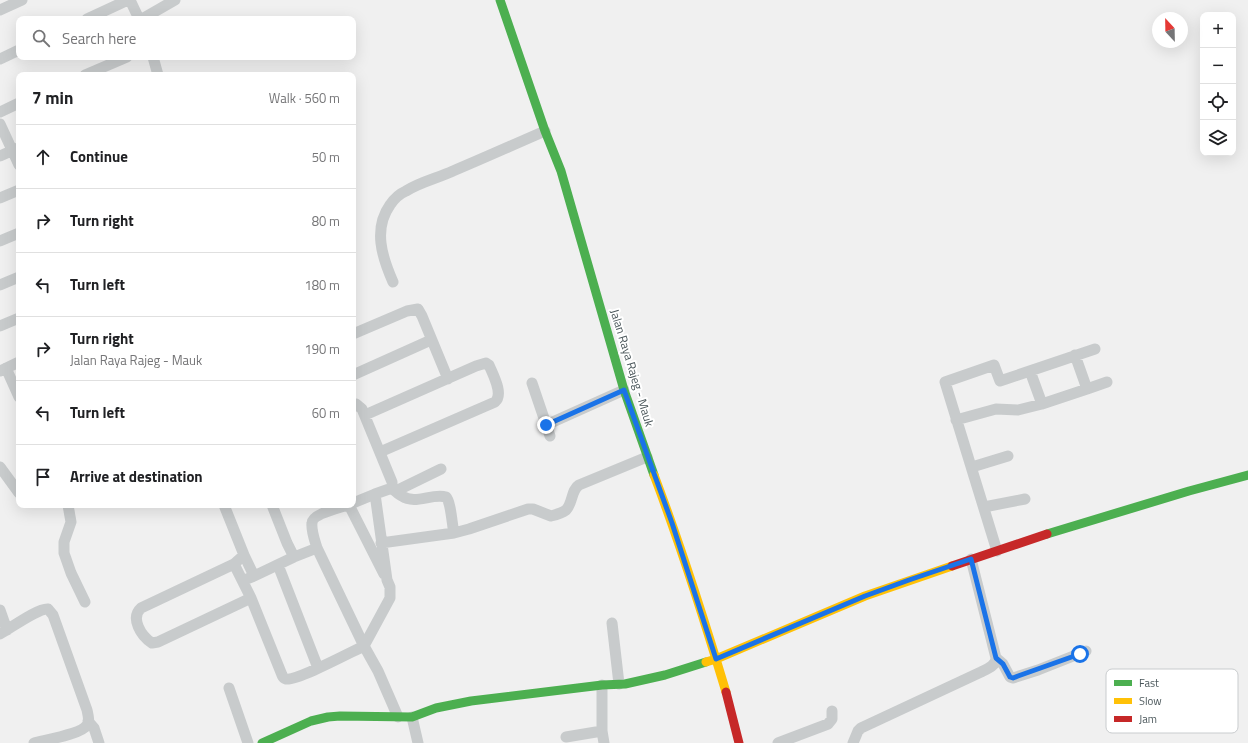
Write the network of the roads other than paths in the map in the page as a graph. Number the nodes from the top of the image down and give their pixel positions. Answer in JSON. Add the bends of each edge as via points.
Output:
{"nodes":[{"id":1,"x":22,"y":0,"type":"edge"},
{"id":2,"x":129,"y":0,"type":"edge"},
{"id":3,"x":176,"y":0,"type":"edge"},
{"id":4,"x":500,"y":0,"type":"edge"},
{"id":5,"x":0,"y":10,"type":"edge"},
{"id":6,"x":94,"y":16,"type":"edge"},
{"id":7,"x":137,"y":16,"type":"edge"},
{"id":8,"x":147,"y":16,"type":"edge"},
{"id":9,"x":16,"y":51,"type":"edge"},
{"id":10,"x":0,"y":59,"type":"edge"},
{"id":11,"x":120,"y":60,"type":"edge"},
{"id":12,"x":154,"y":60,"type":"edge"},
{"id":13,"x":92,"y":72,"type":"edge"},
{"id":14,"x":157,"y":72,"type":"edge"},
{"id":15,"x":16,"y":105,"type":"edge"},
{"id":16,"x":0,"y":112,"type":"edge"},
{"id":17,"x":0,"y":124,"type":"edge"},
{"id":18,"x":545,"y":131,"type":"junction"},
{"id":19,"x":16,"y":150,"type":"edge"},
{"id":20,"x":0,"y":156,"type":"edge"},
{"id":21,"x":16,"y":191,"type":"edge"},
{"id":22,"x":0,"y":198,"type":"edge"},
{"id":23,"x":16,"y":234,"type":"edge"},
{"id":24,"x":0,"y":241,"type":"edge"},
{"id":25,"x":16,"y":278,"type":"edge"},
{"id":26,"x":393,"y":282,"type":"dead end"},
{"id":27,"x":0,"y":285,"type":"edge"},
{"id":28,"x":16,"y":319,"type":"edge"},
{"id":29,"x":0,"y":326,"type":"edge"},
{"id":30,"x":356,"y":333,"type":"edge"},
{"id":31,"x":431,"y":340,"type":"junction"},
{"id":32,"x":1095,"y":348,"type":"dead end"},
{"id":33,"x":1075,"y":355,"type":"junction"},
{"id":34,"x":16,"y":363,"type":"edge"},
{"id":35,"x":3,"y":369,"type":"edge"},
{"id":36,"x":1030,"y":371,"type":"junction"},
{"id":37,"x":356,"y":374,"type":"edge"},
{"id":38,"x":448,"y":379,"type":"junction"},
{"id":39,"x":1107,"y":382,"type":"dead end"},
{"id":40,"x":532,"y":383,"type":"dead end"},
{"id":41,"x":1086,"y":389,"type":"junction"},
{"id":42,"x":624,"y":390,"type":"junction"},
{"id":43,"x":16,"y":392,"type":"edge"},
{"id":44,"x":356,"y":404,"type":"edge"},
{"id":45,"x":1042,"y":404,"type":"junction"},
{"id":46,"x":365,"y":415,"type":"junction"},
{"id":47,"x":956,"y":420,"type":"junction"},
{"id":48,"x":546,"y":425,"type":"junction"},
{"id":49,"x":550,"y":436,"type":"dead end"},
{"id":50,"x":380,"y":452,"type":"junction"},
{"id":51,"x":1008,"y":456,"type":"dead end"},
{"id":52,"x":648,"y":457,"type":"junction"},
{"id":53,"x":0,"y":467,"type":"edge"},
{"id":54,"x":972,"y":467,"type":"junction"},
{"id":55,"x":441,"y":469,"type":"dead end"},
{"id":56,"x":1248,"y":475,"type":"edge"},
{"id":57,"x":16,"y":490,"type":"edge"},
{"id":58,"x":394,"y":490,"type":"junction"},
{"id":59,"x":374,"y":494,"type":"junction"},
{"id":60,"x":1025,"y":499,"type":"dead end"},
{"id":61,"x":356,"y":502,"type":"edge"},
{"id":62,"x":984,"y":507,"type":"junction"},
{"id":63,"x":69,"y":508,"type":"edge"},
{"id":64,"x":225,"y":508,"type":"edge"},
{"id":65,"x":273,"y":508,"type":"edge"},
{"id":66,"x":339,"y":508,"type":"edge"},
{"id":67,"x":350,"y":508,"type":"edge"},
{"id":68,"x":454,"y":532,"type":"junction"},
{"id":69,"x":381,"y":543,"type":"junction"},
{"id":70,"x":317,"y":548,"type":"junction"},
{"id":71,"x":997,"y":550,"type":"junction"},
{"id":72,"x":244,"y":555,"type":"junction"},
{"id":73,"x":294,"y":557,"type":"junction"},
{"id":74,"x":971,"y":559,"type":"junction"},
{"id":75,"x":234,"y":564,"type":"junction"},
{"id":76,"x":278,"y":565,"type":"junction"},
{"id":77,"x":254,"y":576,"type":"junction"},
{"id":78,"x":387,"y":580,"type":"junction"},
{"id":79,"x":243,"y":581,"type":"junction"},
{"id":80,"x":251,"y":598,"type":"junction"},
{"id":81,"x":86,"y":602,"type":"dead end"},
{"id":82,"x":0,"y":610,"type":"edge"},
{"id":83,"x":612,"y":623,"type":"dead end"},
{"id":84,"x":4,"y":632,"type":"edge"},
{"id":85,"x":364,"y":646,"type":"junction"},
{"id":86,"x":1086,"y":651,"type":"dead end"},
{"id":87,"x":996,"y":658,"type":"junction"},
{"id":88,"x":716,"y":659,"type":"junction"},
{"id":89,"x":318,"y":668,"type":"junction"},
{"id":90,"x":619,"y":684,"type":"junction"},
{"id":91,"x":602,"y":685,"type":"junction"},
{"id":92,"x":229,"y":688,"type":"dead end"},
{"id":93,"x":832,"y":711,"type":"dead end"},
{"id":94,"x":398,"y":717,"type":"junction"},
{"id":95,"x":412,"y":717,"type":"junction"},
{"id":96,"x":88,"y":721,"type":"junction"},
{"id":97,"x":602,"y":731,"type":"junction"},
{"id":98,"x":566,"y":737,"type":"dead end"},
{"id":99,"x":60,"y":740,"type":"edge"},
{"id":100,"x":265,"y":742,"type":"edge"},
{"id":101,"x":34,"y":743,"type":"edge"},
{"id":102,"x":99,"y":743,"type":"edge"},
{"id":103,"x":248,"y":743,"type":"edge"},
{"id":104,"x":418,"y":743,"type":"edge"},
{"id":105,"x":604,"y":743,"type":"edge"},
{"id":106,"x":739,"y":743,"type":"edge"},
{"id":107,"x":778,"y":743,"type":"edge"},
{"id":108,"x":853,"y":743,"type":"edge"}],
"edges":[{"from":1,"to":5,"type":"street"},
{"from":2,"to":6,"type":"street"},
{"from":2,"to":7,"type":"street"},
{"from":3,"to":8,"type":"street"},
{"from":4,"to":18,"type":"street","name":"Jalan Raya Rajeg - Mauk"},
{"from":9,"to":10,"type":"street"},
{"from":11,"to":13,"type":"street"},
{"from":12,"to":14,"type":"street"},
{"from":15,"to":16,"type":"street"},
{"from":17,"to":19,"type":"street"},
{"from":18,"to":26,"type":"street","via":[[399,195],[385,212],[380,235],[385,265]]},
{"from":18,"to":42,"type":"street","name":"Jalan Raya Rajeg - Mauk","via":[[561,170]]},
{"from":19,"to":20,"type":"street"},
{"from":21,"to":22,"type":"street"},
{"from":23,"to":24,"type":"street"},
{"from":25,"to":27,"type":"street"},
{"from":28,"to":29,"type":"street"},
{"from":30,"to":31,"type":"street","via":[[407,311],[418,309]]},
{"from":31,"to":37,"type":"street"},
{"from":31,"to":38,"type":"street"},
{"from":32,"to":33,"type":"street"},
{"from":33,"to":36,"type":"street"},
{"from":33,"to":41,"type":"street"},
{"from":34,"to":35,"type":"street"},
{"from":35,"to":43,"type":"street"},
{"from":36,"to":45,"type":"street"},
{"from":36,"to":47,"type":"street","via":[[1000,381],[994,365],[945,382]]},
{"from":38,"to":46,"type":"street"},
{"from":38,"to":50,"type":"street","via":[[487,363],[500,392],[498,400]]},
{"from":39,"to":41,"type":"street"},
{"from":40,"to":48,"type":"street"},
{"from":41,"to":45,"type":"street"},
{"from":42,"to":48,"type":"street"},
{"from":42,"to":52,"type":"street","name":"Jalan Raya Rajeg - Mauk"},
{"from":44,"to":46,"type":"street"},
{"from":45,"to":47,"type":"street","via":[[1018,410],[996,409]]},
{"from":46,"to":50,"type":"street"},
{"from":47,"to":54,"type":"street"},
{"from":48,"to":49,"type":"street"},
{"from":50,"to":58,"type":"street"},
{"from":51,"to":54,"type":"street"},
{"from":52,"to":68,"type":"street","via":[[579,484],[563,512],[551,516],[528,509]]},
{"from":52,"to":88,"type":"street","name":"Jalan Raya Rajeg - Mauk"},
{"from":53,"to":57,"type":"street"},
{"from":54,"to":62,"type":"street"},
{"from":55,"to":58,"type":"street"},
{"from":56,"to":71,"type":"street"},
{"from":58,"to":59,"type":"street"},
{"from":58,"to":68,"type":"street","via":[[412,499],[446,497],[450,502]]},
{"from":59,"to":61,"type":"street"},
{"from":59,"to":69,"type":"street"},
{"from":60,"to":62,"type":"street"},
{"from":62,"to":71,"type":"street"},
{"from":63,"to":81,"type":"street","via":[[71,522],[64,542],[64,553]]},
{"from":64,"to":72,"type":"street"},
{"from":65,"to":73,"type":"street"},
{"from":66,"to":70,"type":"street","via":[[312,520]]},
{"from":67,"to":78,"type":"street"},
{"from":68,"to":69,"type":"street"},
{"from":69,"to":78,"type":"street"},
{"from":70,"to":73,"type":"street"},
{"from":70,"to":85,"type":"street"},
{"from":71,"to":74,"type":"street"},
{"from":72,"to":75,"type":"street"},
{"from":72,"to":77,"type":"street"},
{"from":73,"to":76,"type":"street"},
{"from":74,"to":87,"type":"street"},
{"from":74,"to":88,"type":"street","via":[[865,596]]},
{"from":75,"to":79,"type":"street"},
{"from":75,"to":80,"type":"street","via":[[146,604],[136,614],[138,625],[148,641],[158,642]]},
{"from":76,"to":77,"type":"street"},
{"from":76,"to":89,"type":"street"},
{"from":77,"to":79,"type":"street"},
{"from":78,"to":85,"type":"street","via":[[390,598]]},
{"from":79,"to":80,"type":"street"},
{"from":80,"to":89,"type":"street","via":[[284,678]]},
{"from":82,"to":84,"type":"street"},
{"from":83,"to":90,"type":"street"},
{"from":84,"to":96,"type":"street","via":[[48,609],[53,615],[87,710]]},
{"from":85,"to":89,"type":"street"},
{"from":85,"to":94,"type":"street"},
{"from":86,"to":87,"type":"street","via":[[1013,678]]},
{"from":87,"to":108,"type":"street","via":[[994,665],[985,670],[861,728]]},
{"from":88,"to":90,"type":"street","via":[[665,675]]},
{"from":88,"to":106,"type":"street","name":"Jalan Raya Rajeg - Mauk"},
{"from":90,"to":91,"type":"street"},
{"from":91,"to":95,"type":"street","via":[[471,701],[436,708]]},
{"from":91,"to":97,"type":"street"},
{"from":92,"to":103,"type":"street"},
{"from":93,"to":107,"type":"street","via":[[832,719],[828,724]]},
{"from":94,"to":95,"type":"street"},
{"from":94,"to":100,"type":"street","via":[[328,717],[311,721]]},
{"from":95,"to":104,"type":"street"},
{"from":96,"to":99,"type":"street","via":[[87,726],[80,732]]},
{"from":96,"to":102,"type":"street","via":[[93,726]]},
{"from":97,"to":98,"type":"street"},
{"from":97,"to":105,"type":"street"},
{"from":99,"to":101,"type":"street"}]}
